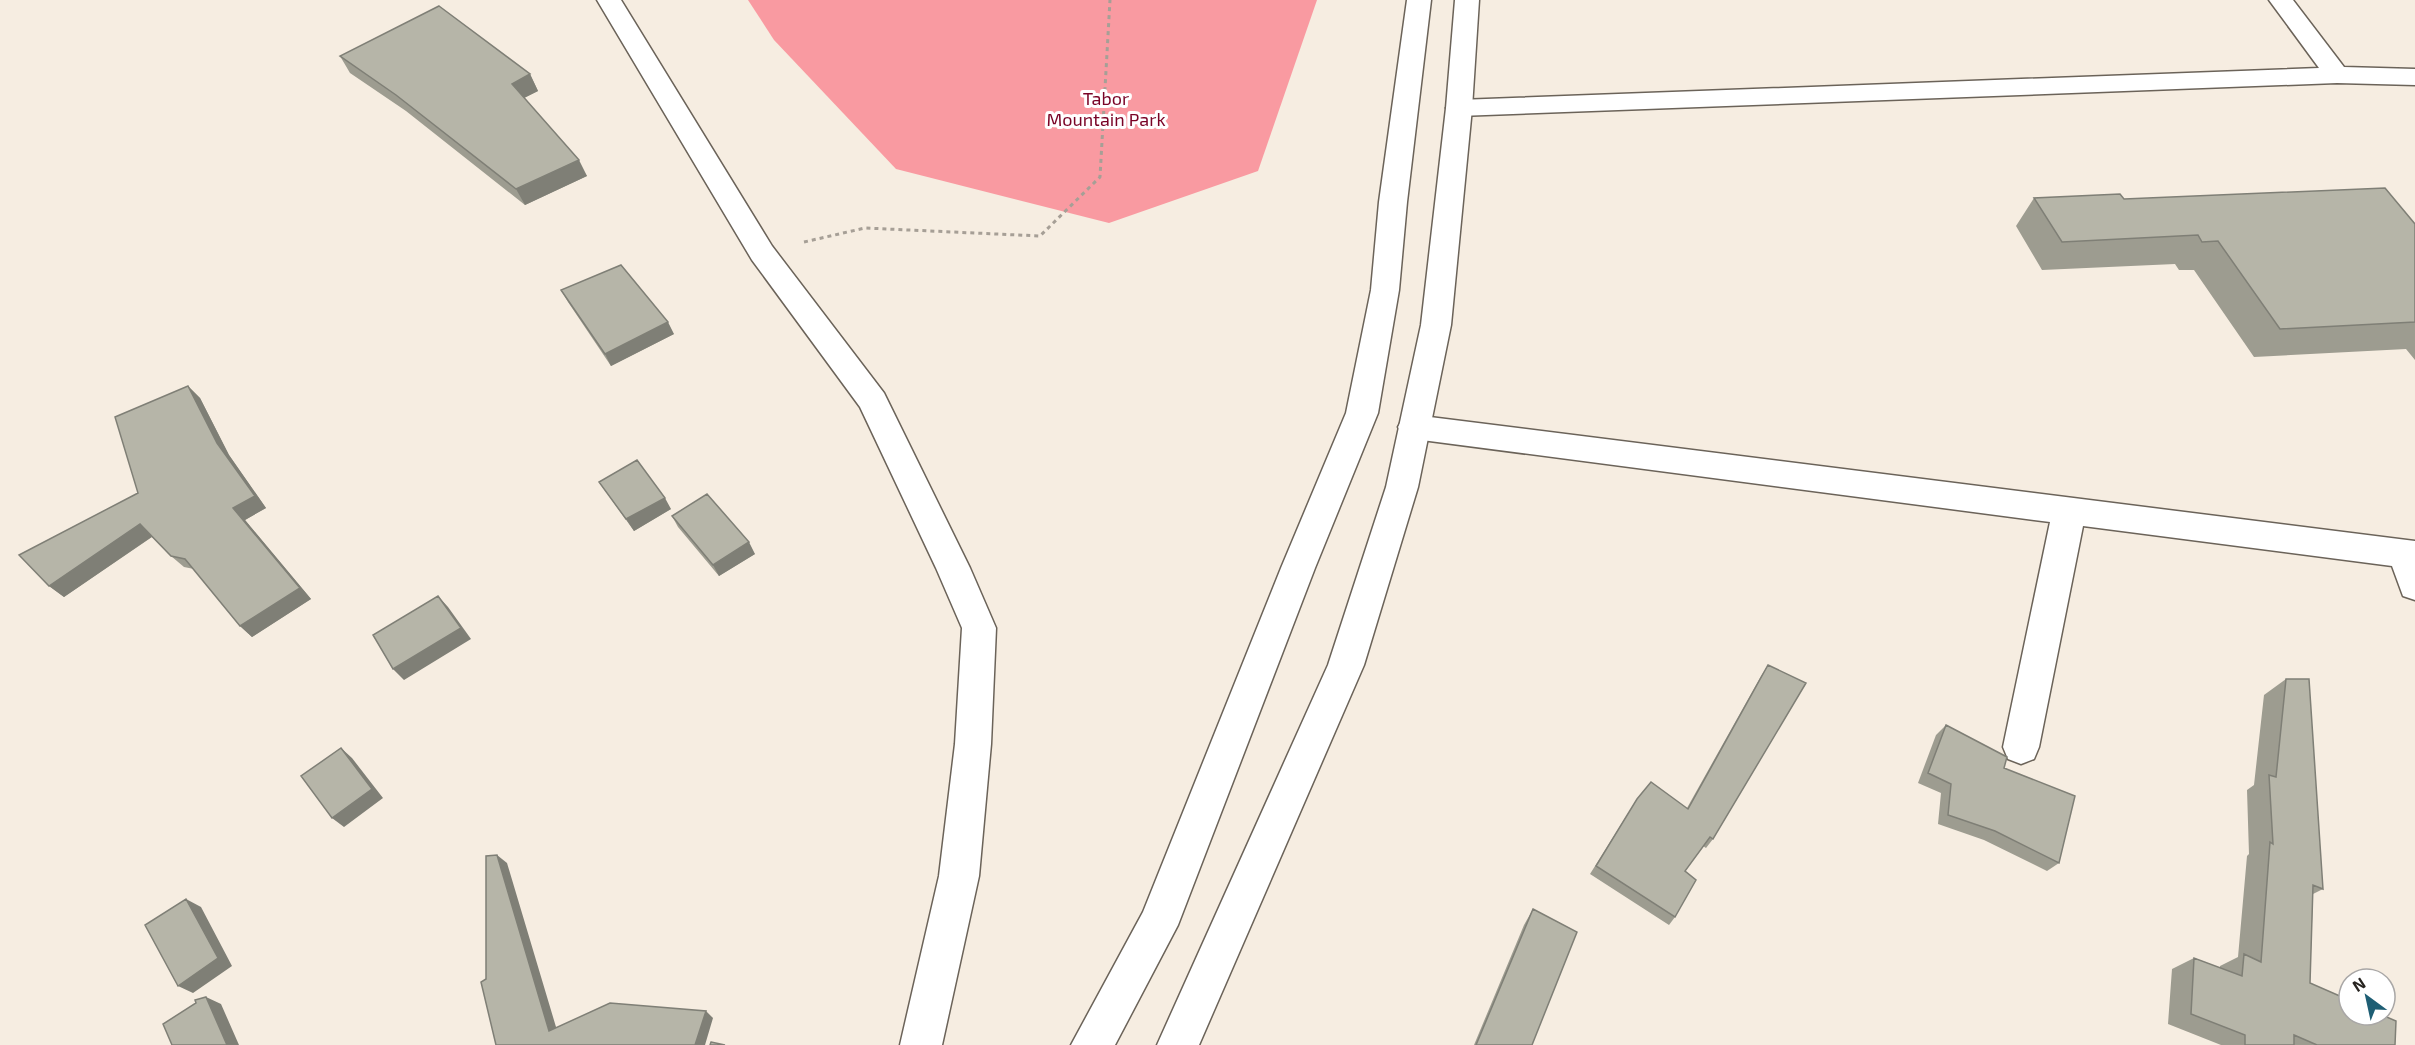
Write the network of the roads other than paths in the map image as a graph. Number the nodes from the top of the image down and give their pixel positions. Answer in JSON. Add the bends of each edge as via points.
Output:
{"nodes":[{"id":1,"x":609,"y":0,"type":"edge"},
{"id":2,"x":1419,"y":0,"type":"edge"},
{"id":3,"x":1467,"y":0,"type":"edge"},
{"id":4,"x":2281,"y":0,"type":"edge"},
{"id":5,"x":2337,"y":75,"type":"junction"},
{"id":6,"x":2415,"y":77,"type":"edge"},
{"id":7,"x":1459,"y":108,"type":"junction"},
{"id":8,"x":1414,"y":427,"type":"junction"},
{"id":9,"x":2069,"y":511,"type":"junction"},
{"id":10,"x":2410,"y":555,"type":"edge"},
{"id":11,"x":2415,"y":586,"type":"edge"},
{"id":12,"x":2021,"y":747,"type":"dead end"},
{"id":13,"x":921,"y":1045,"type":"edge"},
{"id":14,"x":1092,"y":1045,"type":"edge"},
{"id":15,"x":1178,"y":1045,"type":"edge"}],
"edges":[{"from":1,"to":13,"type":"street","via":[[762,253],[873,400],[979,628],[973,744],[959,876]]},
{"from":2,"to":14,"type":"street","via":[[1385,290],[1362,413],[1158,925]]},
{"from":3,"to":7,"type":"street"},
{"from":4,"to":5,"type":"street"},
{"from":5,"to":6,"type":"street"},
{"from":5,"to":7,"type":"street"},
{"from":7,"to":8,"type":"street","via":[[1436,325]]},
{"from":8,"to":9,"type":"street"},
{"from":8,"to":15,"type":"street","via":[[1402,487],[1346,665]]},
{"from":9,"to":10,"type":"street"},
{"from":9,"to":12,"type":"street"},
{"from":10,"to":11,"type":"street"}]}
